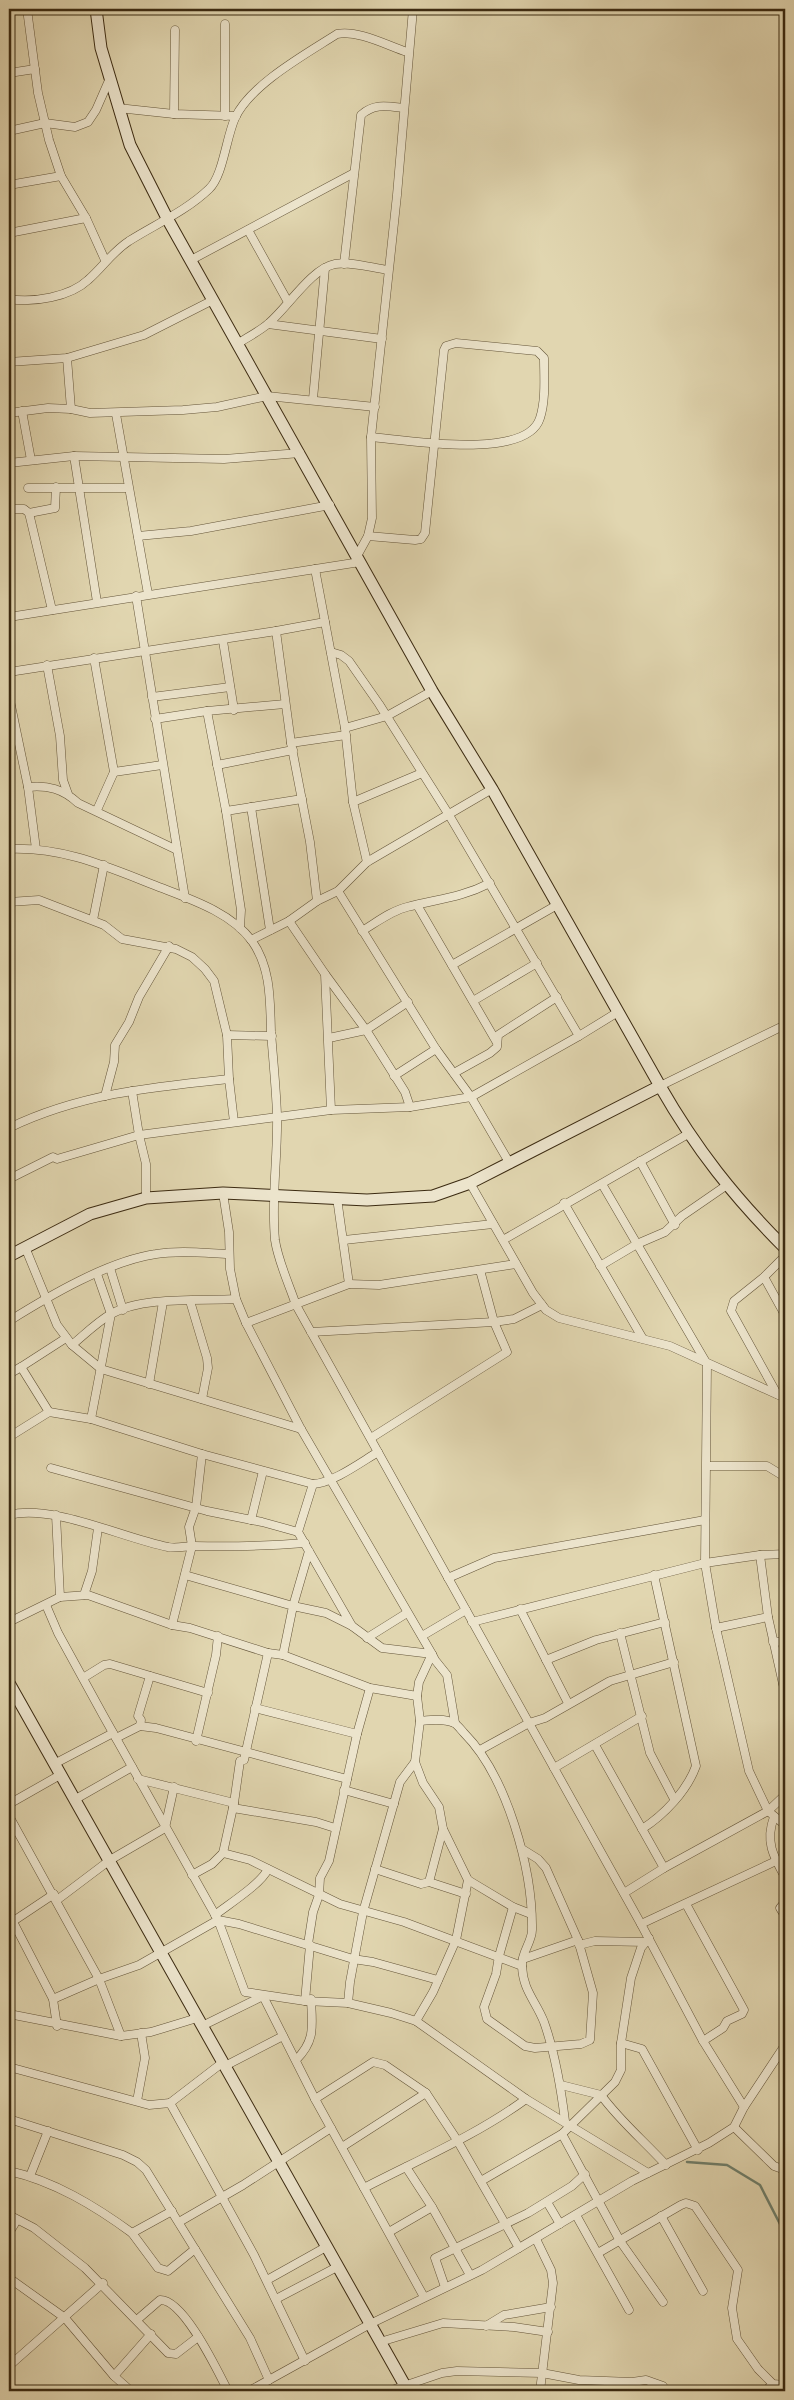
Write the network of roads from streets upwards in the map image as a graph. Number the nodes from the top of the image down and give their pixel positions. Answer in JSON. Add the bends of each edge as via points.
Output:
{"nodes":[{"id":1,"x":27,"y":9,"type":"edge"},
{"id":2,"x":96,"y":9,"type":"edge"},
{"id":3,"x":413,"y":9,"type":"edge"},
{"id":4,"x":225,"y":24,"type":"dead end"},
{"id":5,"x":175,"y":30,"type":"dead end"},
{"id":6,"x":407,"y":52,"type":"junction"},
{"id":7,"x":35,"y":69,"type":"junction"},
{"id":8,"x":9,"y":74,"type":"edge"},
{"id":9,"x":110,"y":78,"type":"junction"},
{"id":10,"x":118,"y":108,"type":"junction"},
{"id":11,"x":404,"y":108,"type":"junction"},
{"id":12,"x":174,"y":114,"type":"junction"},
{"id":13,"x":225,"y":116,"type":"junction"},
{"id":14,"x":236,"y":116,"type":"junction"},
{"id":15,"x":45,"y":123,"type":"junction"},
{"id":16,"x":9,"y":131,"type":"edge"},
{"id":17,"x":354,"y":173,"type":"junction"},
{"id":18,"x":61,"y":176,"type":"junction"},
{"id":19,"x":9,"y":185,"type":"edge"},
{"id":20,"x":86,"y":218,"type":"junction"},
{"id":21,"x":168,"y":220,"type":"junction"},
{"id":22,"x":248,"y":230,"type":"junction"},
{"id":23,"x":9,"y":233,"type":"edge"},
{"id":24,"x":105,"y":260,"type":"junction"},
{"id":25,"x":191,"y":260,"type":"junction"},
{"id":26,"x":344,"y":264,"type":"junction"},
{"id":27,"x":325,"y":268,"type":"junction"},
{"id":28,"x":388,"y":270,"type":"junction"},
{"id":29,"x":9,"y":300,"type":"edge"},
{"id":30,"x":213,"y":300,"type":"junction"},
{"id":31,"x":288,"y":302,"type":"junction"},
{"id":32,"x":268,"y":324,"type":"junction"},
{"id":33,"x":318,"y":330,"type":"junction"},
{"id":34,"x":382,"y":339,"type":"junction"},
{"id":35,"x":237,"y":344,"type":"junction"},
{"id":36,"x":67,"y":358,"type":"junction"},
{"id":37,"x":9,"y":362,"type":"edge"},
{"id":38,"x":267,"y":396,"type":"junction"},
{"id":39,"x":313,"y":399,"type":"junction"},
{"id":40,"x":375,"y":407,"type":"junction"},
{"id":41,"x":71,"y":409,"type":"junction"},
{"id":42,"x":22,"y":411,"type":"junction"},
{"id":43,"x":9,"y":413,"type":"edge"},
{"id":44,"x":116,"y":414,"type":"junction"},
{"id":45,"x":372,"y":438,"type":"junction"},
{"id":46,"x":434,"y":443,"type":"junction"},
{"id":47,"x":300,"y":454,"type":"junction"},
{"id":48,"x":74,"y":456,"type":"junction"},
{"id":49,"x":123,"y":457,"type":"junction"},
{"id":50,"x":31,"y":460,"type":"junction"},
{"id":51,"x":9,"y":463,"type":"edge"},
{"id":52,"x":56,"y":487,"type":"junction"},
{"id":53,"x":28,"y":488,"type":"dead end"},
{"id":54,"x":128,"y":488,"type":"junction"},
{"id":55,"x":80,"y":490,"type":"junction"},
{"id":56,"x":330,"y":506,"type":"junction"},
{"id":57,"x":9,"y":509,"type":"edge"},
{"id":58,"x":29,"y":514,"type":"junction"},
{"id":59,"x":138,"y":536,"type":"junction"},
{"id":60,"x":368,"y":536,"type":"junction"},
{"id":61,"x":358,"y":559,"type":"junction"},
{"id":62,"x":315,"y":569,"type":"junction"},
{"id":63,"x":148,"y":594,"type":"junction"},
{"id":64,"x":136,"y":596,"type":"junction"},
{"id":65,"x":97,"y":602,"type":"junction"},
{"id":66,"x":52,"y":610,"type":"junction"},
{"id":67,"x":9,"y":617,"type":"edge"},
{"id":68,"x":325,"y":622,"type":"junction"},
{"id":69,"x":276,"y":631,"type":"junction"},
{"id":70,"x":223,"y":641,"type":"junction"},
{"id":71,"x":144,"y":650,"type":"junction"},
{"id":72,"x":331,"y":652,"type":"junction"},
{"id":73,"x":94,"y":658,"type":"junction"},
{"id":74,"x":47,"y":665,"type":"junction"},
{"id":75,"x":9,"y":672,"type":"edge"},
{"id":76,"x":230,"y":687,"type":"junction"},
{"id":77,"x":432,"y":691,"type":"junction"},
{"id":78,"x":9,"y":696,"type":"edge"},
{"id":79,"x":152,"y":697,"type":"junction"},
{"id":80,"x":285,"y":704,"type":"junction"},
{"id":81,"x":234,"y":710,"type":"junction"},
{"id":82,"x":207,"y":711,"type":"junction"},
{"id":83,"x":387,"y":716,"type":"junction"},
{"id":84,"x":155,"y":719,"type":"junction"},
{"id":85,"x":345,"y":732,"type":"junction"},
{"id":86,"x":292,"y":747,"type":"junction"},
{"id":87,"x":162,"y":765,"type":"junction"},
{"id":88,"x":217,"y":765,"type":"junction"},
{"id":89,"x":114,"y":772,"type":"junction"},
{"id":90,"x":422,"y":773,"type":"junction"},
{"id":91,"x":28,"y":787,"type":"junction"},
{"id":92,"x":492,"y":789,"type":"junction"},
{"id":93,"x":68,"y":794,"type":"junction"},
{"id":94,"x":302,"y":799,"type":"junction"},
{"id":95,"x":353,"y":802,"type":"junction"},
{"id":96,"x":251,"y":808,"type":"junction"},
{"id":97,"x":97,"y":810,"type":"junction"},
{"id":98,"x":226,"y":811,"type":"junction"},
{"id":99,"x":449,"y":815,"type":"junction"},
{"id":100,"x":9,"y":849,"type":"edge"},
{"id":101,"x":36,"y":849,"type":"junction"},
{"id":102,"x":177,"y":850,"type":"junction"},
{"id":103,"x":367,"y":862,"type":"junction"},
{"id":104,"x":104,"y":865,"type":"junction"},
{"id":105,"x":490,"y":883,"type":"junction"},
{"id":106,"x":338,"y":891,"type":"junction"},
{"id":107,"x":185,"y":898,"type":"junction"},
{"id":108,"x":317,"y":901,"type":"junction"},
{"id":109,"x":9,"y":902,"type":"edge"},
{"id":110,"x":417,"y":905,"type":"junction"},
{"id":111,"x":557,"y":905,"type":"junction"},
{"id":112,"x":93,"y":920,"type":"junction"},
{"id":113,"x":289,"y":921,"type":"junction"},
{"id":114,"x":240,"y":928,"type":"junction"},
{"id":115,"x":516,"y":928,"type":"junction"},
{"id":116,"x":270,"y":930,"type":"junction"},
{"id":117,"x":362,"y":931,"type":"junction"},
{"id":118,"x":251,"y":940,"type":"junction"},
{"id":119,"x":169,"y":946,"type":"junction"},
{"id":120,"x":537,"y":962,"type":"junction"},
{"id":121,"x":452,"y":965,"type":"junction"},
{"id":122,"x":325,"y":974,"type":"junction"},
{"id":123,"x":557,"y":997,"type":"junction"},
{"id":124,"x":473,"y":1001,"type":"junction"},
{"id":125,"x":408,"y":1002,"type":"junction"},
{"id":126,"x":618,"y":1012,"type":"junction"},
{"id":127,"x":785,"y":1025,"type":"edge"},
{"id":128,"x":366,"y":1030,"type":"junction"},
{"id":129,"x":227,"y":1035,"type":"junction"},
{"id":130,"x":272,"y":1036,"type":"junction"},
{"id":131,"x":579,"y":1036,"type":"junction"},
{"id":132,"x":329,"y":1038,"type":"junction"},
{"id":133,"x":496,"y":1041,"type":"junction"},
{"id":134,"x":436,"y":1049,"type":"junction"},
{"id":135,"x":454,"y":1073,"type":"junction"},
{"id":136,"x":394,"y":1076,"type":"junction"},
{"id":137,"x":229,"y":1079,"type":"junction"},
{"id":138,"x":660,"y":1086,"type":"junction"},
{"id":139,"x":132,"y":1091,"type":"junction"},
{"id":140,"x":105,"y":1096,"type":"junction"},
{"id":141,"x":471,"y":1097,"type":"junction"},
{"id":142,"x":410,"y":1107,"type":"junction"},
{"id":143,"x":331,"y":1110,"type":"junction"},
{"id":144,"x":277,"y":1116,"type":"junction"},
{"id":145,"x":234,"y":1122,"type":"junction"},
{"id":146,"x":9,"y":1128,"type":"edge"},
{"id":147,"x":688,"y":1134,"type":"junction"},
{"id":148,"x":139,"y":1135,"type":"junction"},
{"id":149,"x":640,"y":1161,"type":"junction"},
{"id":150,"x":510,"y":1164,"type":"junction"},
{"id":151,"x":9,"y":1179,"type":"edge"},
{"id":152,"x":470,"y":1183,"type":"junction"},
{"id":153,"x":602,"y":1184,"type":"junction"},
{"id":154,"x":727,"y":1185,"type":"junction"},
{"id":155,"x":223,"y":1193,"type":"junction"},
{"id":156,"x":273,"y":1194,"type":"junction"},
{"id":157,"x":146,"y":1198,"type":"junction"},
{"id":158,"x":337,"y":1198,"type":"junction"},
{"id":159,"x":564,"y":1203,"type":"junction"},
{"id":160,"x":493,"y":1224,"type":"junction"},
{"id":161,"x":675,"y":1225,"type":"junction"},
{"id":162,"x":344,"y":1240,"type":"junction"},
{"id":163,"x":503,"y":1240,"type":"junction"},
{"id":164,"x":637,"y":1244,"type":"junction"},
{"id":165,"x":25,"y":1247,"type":"junction"},
{"id":166,"x":785,"y":1248,"type":"edge"},
{"id":167,"x":9,"y":1254,"type":"edge"},
{"id":168,"x":229,"y":1254,"type":"junction"},
{"id":169,"x":785,"y":1256,"type":"edge"},
{"id":170,"x":516,"y":1264,"type":"junction"},
{"id":171,"x":600,"y":1266,"type":"junction"},
{"id":172,"x":110,"y":1268,"type":"junction"},
{"id":173,"x":480,"y":1270,"type":"junction"},
{"id":174,"x":97,"y":1274,"type":"junction"},
{"id":175,"x":764,"y":1277,"type":"junction"},
{"id":176,"x":349,"y":1284,"type":"junction"},
{"id":177,"x":45,"y":1299,"type":"junction"},
{"id":178,"x":236,"y":1299,"type":"junction"},
{"id":179,"x":190,"y":1301,"type":"junction"},
{"id":180,"x":163,"y":1302,"type":"junction"},
{"id":181,"x":296,"y":1305,"type":"junction"},
{"id":182,"x":542,"y":1305,"type":"junction"},
{"id":183,"x":123,"y":1310,"type":"junction"},
{"id":184,"x":111,"y":1314,"type":"junction"},
{"id":185,"x":785,"y":1315,"type":"edge"},
{"id":186,"x":9,"y":1321,"type":"edge"},
{"id":187,"x":494,"y":1322,"type":"junction"},
{"id":188,"x":246,"y":1323,"type":"junction"},
{"id":189,"x":311,"y":1332,"type":"junction"},
{"id":190,"x":66,"y":1338,"type":"junction"},
{"id":191,"x":643,"y":1339,"type":"junction"},
{"id":192,"x":72,"y":1345,"type":"junction"},
{"id":193,"x":707,"y":1364,"type":"junction"},
{"id":194,"x":20,"y":1367,"type":"junction"},
{"id":195,"x":101,"y":1369,"type":"junction"},
{"id":196,"x":9,"y":1374,"type":"edge"},
{"id":197,"x":149,"y":1384,"type":"junction"},
{"id":198,"x":777,"y":1394,"type":"junction"},
{"id":199,"x":785,"y":1398,"type":"edge"},
{"id":200,"x":202,"y":1399,"type":"junction"},
{"id":201,"x":49,"y":1412,"type":"junction"},
{"id":202,"x":91,"y":1419,"type":"junction"},
{"id":203,"x":301,"y":1429,"type":"junction"},
{"id":204,"x":9,"y":1437,"type":"edge"},
{"id":205,"x":371,"y":1438,"type":"junction"},
{"id":206,"x":378,"y":1452,"type":"junction"},
{"id":207,"x":202,"y":1454,"type":"junction"},
{"id":208,"x":707,"y":1466,"type":"junction"},
{"id":209,"x":51,"y":1468,"type":"dead end"},
{"id":210,"x":263,"y":1471,"type":"junction"},
{"id":211,"x":785,"y":1477,"type":"edge"},
{"id":212,"x":330,"y":1478,"type":"junction"},
{"id":213,"x":314,"y":1484,"type":"junction"},
{"id":214,"x":196,"y":1507,"type":"junction"},
{"id":215,"x":9,"y":1515,"type":"edge"},
{"id":216,"x":56,"y":1516,"type":"junction"},
{"id":217,"x":251,"y":1520,"type":"junction"},
{"id":218,"x":705,"y":1520,"type":"junction"},
{"id":219,"x":98,"y":1528,"type":"junction"},
{"id":220,"x":298,"y":1532,"type":"junction"},
{"id":221,"x":304,"y":1543,"type":"junction"},
{"id":222,"x":192,"y":1546,"type":"junction"},
{"id":223,"x":309,"y":1551,"type":"junction"},
{"id":224,"x":785,"y":1554,"type":"edge"},
{"id":225,"x":760,"y":1555,"type":"junction"},
{"id":226,"x":705,"y":1564,"type":"junction"},
{"id":227,"x":185,"y":1575,"type":"junction"},
{"id":228,"x":654,"y":1575,"type":"junction"},
{"id":229,"x":448,"y":1578,"type":"junction"},
{"id":230,"x":84,"y":1595,"type":"junction"},
{"id":231,"x":60,"y":1597,"type":"junction"},
{"id":232,"x":46,"y":1605,"type":"junction"},
{"id":233,"x":293,"y":1606,"type":"junction"},
{"id":234,"x":520,"y":1609,"type":"junction"},
{"id":235,"x":466,"y":1610,"type":"junction"},
{"id":236,"x":407,"y":1613,"type":"junction"},
{"id":237,"x":768,"y":1617,"type":"junction"},
{"id":238,"x":9,"y":1622,"type":"edge"},
{"id":239,"x":472,"y":1622,"type":"junction"},
{"id":240,"x":665,"y":1622,"type":"junction"},
{"id":241,"x":172,"y":1625,"type":"junction"},
{"id":242,"x":352,"y":1626,"type":"junction"},
{"id":243,"x":716,"y":1628,"type":"junction"},
{"id":244,"x":620,"y":1633,"type":"junction"},
{"id":245,"x":218,"y":1636,"type":"junction"},
{"id":246,"x":422,"y":1636,"type":"junction"},
{"id":247,"x":367,"y":1638,"type":"junction"},
{"id":248,"x":785,"y":1640,"type":"edge"},
{"id":249,"x":773,"y":1642,"type":"junction"},
{"id":250,"x":268,"y":1653,"type":"junction"},
{"id":251,"x":432,"y":1654,"type":"junction"},
{"id":252,"x":283,"y":1655,"type":"junction"},
{"id":253,"x":546,"y":1660,"type":"junction"},
{"id":254,"x":674,"y":1662,"type":"junction"},
{"id":255,"x":629,"y":1674,"type":"junction"},
{"id":256,"x":150,"y":1676,"type":"junction"},
{"id":257,"x":82,"y":1678,"type":"junction"},
{"id":258,"x":9,"y":1683,"type":"edge"},
{"id":259,"x":370,"y":1688,"type":"junction"},
{"id":260,"x":208,"y":1693,"type":"junction"},
{"id":261,"x":785,"y":1693,"type":"edge"},
{"id":262,"x":417,"y":1696,"type":"junction"},
{"id":263,"x":568,"y":1703,"type":"junction"},
{"id":264,"x":255,"y":1708,"type":"junction"},
{"id":265,"x":642,"y":1716,"type":"junction"},
{"id":266,"x":420,"y":1721,"type":"junction"},
{"id":267,"x":455,"y":1723,"type":"junction"},
{"id":268,"x":529,"y":1723,"type":"junction"},
{"id":269,"x":140,"y":1726,"type":"junction"},
{"id":270,"x":357,"y":1734,"type":"junction"},
{"id":271,"x":115,"y":1735,"type":"junction"},
{"id":272,"x":196,"y":1740,"type":"junction"},
{"id":273,"x":595,"y":1745,"type":"junction"},
{"id":274,"x":480,"y":1750,"type":"junction"},
{"id":275,"x":245,"y":1753,"type":"junction"},
{"id":276,"x":415,"y":1762,"type":"junction"},
{"id":277,"x":54,"y":1764,"type":"junction"},
{"id":278,"x":132,"y":1767,"type":"junction"},
{"id":279,"x":554,"y":1768,"type":"junction"},
{"id":280,"x":60,"y":1775,"type":"junction"},
{"id":281,"x":138,"y":1779,"type":"junction"},
{"id":282,"x":347,"y":1779,"type":"junction"},
{"id":283,"x":174,"y":1787,"type":"junction"},
{"id":284,"x":344,"y":1790,"type":"junction"},
{"id":285,"x":785,"y":1795,"type":"edge"},
{"id":286,"x":674,"y":1799,"type":"junction"},
{"id":287,"x":74,"y":1800,"type":"junction"},
{"id":288,"x":9,"y":1804,"type":"edge"},
{"id":289,"x":394,"y":1804,"type":"junction"},
{"id":290,"x":233,"y":1805,"type":"junction"},
{"id":291,"x":768,"y":1811,"type":"junction"},
{"id":292,"x":9,"y":1816,"type":"edge"},
{"id":293,"x":774,"y":1817,"type":"junction"},
{"id":294,"x":785,"y":1825,"type":"edge"},
{"id":295,"x":165,"y":1828,"type":"junction"},
{"id":296,"x":335,"y":1828,"type":"junction"},
{"id":297,"x":442,"y":1829,"type":"junction"},
{"id":298,"x":642,"y":1829,"type":"junction"},
{"id":299,"x":522,"y":1849,"type":"junction"},
{"id":300,"x":223,"y":1854,"type":"junction"},
{"id":301,"x":110,"y":1860,"type":"junction"},
{"id":302,"x":776,"y":1861,"type":"junction"},
{"id":303,"x":664,"y":1868,"type":"junction"},
{"id":304,"x":268,"y":1869,"type":"junction"},
{"id":305,"x":375,"y":1869,"type":"junction"},
{"id":306,"x":192,"y":1875,"type":"junction"},
{"id":307,"x":785,"y":1877,"type":"edge"},
{"id":308,"x":468,"y":1880,"type":"junction"},
{"id":309,"x":429,"y":1882,"type":"junction"},
{"id":310,"x":624,"y":1893,"type":"junction"},
{"id":311,"x":466,"y":1894,"type":"junction"},
{"id":312,"x":319,"y":1896,"type":"junction"},
{"id":313,"x":55,"y":1898,"type":"junction"},
{"id":314,"x":785,"y":1902,"type":"edge"},
{"id":315,"x":686,"y":1904,"type":"junction"},
{"id":316,"x":513,"y":1908,"type":"junction"},
{"id":317,"x":363,"y":1912,"type":"junction"},
{"id":318,"x":531,"y":1914,"type":"junction"},
{"id":319,"x":785,"y":1916,"type":"edge"},
{"id":320,"x":217,"y":1917,"type":"junction"},
{"id":321,"x":10,"y":1920,"type":"edge"},
{"id":322,"x":641,"y":1924,"type":"junction"},
{"id":323,"x":456,"y":1940,"type":"junction"},
{"id":324,"x":647,"y":1940,"type":"junction"},
{"id":325,"x":578,"y":1942,"type":"junction"},
{"id":326,"x":309,"y":1945,"type":"junction"},
{"id":327,"x":161,"y":1953,"type":"junction"},
{"id":328,"x":499,"y":1956,"type":"junction"},
{"id":329,"x":353,"y":1959,"type":"junction"},
{"id":330,"x":522,"y":1962,"type":"junction"},
{"id":331,"x":99,"y":1978,"type":"junction"},
{"id":332,"x":438,"y":1980,"type":"junction"},
{"id":333,"x":263,"y":1996,"type":"junction"},
{"id":334,"x":53,"y":1999,"type":"junction"},
{"id":335,"x":308,"y":2000,"type":"junction"},
{"id":336,"x":348,"y":2003,"type":"junction"},
{"id":337,"x":9,"y":2014,"type":"edge"},
{"id":338,"x":416,"y":2021,"type":"junction"},
{"id":339,"x":199,"y":2022,"type":"junction"},
{"id":340,"x":57,"y":2026,"type":"junction"},
{"id":341,"x":141,"y":2033,"type":"junction"},
{"id":342,"x":121,"y":2036,"type":"junction"},
{"id":343,"x":283,"y":2036,"type":"junction"},
{"id":344,"x":703,"y":2041,"type":"junction"},
{"id":345,"x":621,"y":2043,"type":"junction"},
{"id":346,"x":550,"y":2045,"type":"junction"},
{"id":347,"x":785,"y":2045,"type":"edge"},
{"id":348,"x":296,"y":2060,"type":"junction"},
{"id":349,"x":224,"y":2064,"type":"junction"},
{"id":350,"x":9,"y":2066,"type":"edge"},
{"id":351,"x":561,"y":2085,"type":"junction"},
{"id":352,"x":426,"y":2093,"type":"junction"},
{"id":353,"x":601,"y":2095,"type":"junction"},
{"id":354,"x":315,"y":2099,"type":"junction"},
{"id":355,"x":526,"y":2099,"type":"junction"},
{"id":356,"x":137,"y":2101,"type":"junction"},
{"id":357,"x":170,"y":2103,"type":"junction"},
{"id":358,"x":744,"y":2107,"type":"junction"},
{"id":359,"x":9,"y":2119,"type":"edge"},
{"id":360,"x":569,"y":2123,"type":"junction"},
{"id":361,"x":734,"y":2127,"type":"junction"},
{"id":362,"x":331,"y":2128,"type":"junction"},
{"id":363,"x":48,"y":2131,"type":"junction"},
{"id":364,"x":562,"y":2134,"type":"junction"},
{"id":365,"x":457,"y":2140,"type":"junction"},
{"id":366,"x":342,"y":2147,"type":"junction"},
{"id":367,"x":698,"y":2150,"type":"junction"},
{"id":368,"x":279,"y":2161,"type":"junction"},
{"id":369,"x":666,"y":2165,"type":"junction"},
{"id":370,"x":406,"y":2167,"type":"junction"},
{"id":371,"x":785,"y":2170,"type":"edge"},
{"id":372,"x":9,"y":2171,"type":"edge"},
{"id":373,"x":648,"y":2173,"type":"junction"},
{"id":374,"x":585,"y":2174,"type":"junction"},
{"id":375,"x":30,"y":2176,"type":"junction"},
{"id":376,"x":481,"y":2181,"type":"junction"},
{"id":377,"x":364,"y":2188,"type":"junction"},
{"id":378,"x":222,"y":2198,"type":"junction"},
{"id":379,"x":547,"y":2202,"type":"junction"},
{"id":380,"x":599,"y":2202,"type":"junction"},
{"id":381,"x":432,"y":2207,"type":"junction"},
{"id":382,"x":172,"y":2211,"type":"junction"},
{"id":383,"x":576,"y":2215,"type":"junction"},
{"id":384,"x":9,"y":2216,"type":"edge"},
{"id":385,"x":661,"y":2216,"type":"junction"},
{"id":386,"x":17,"y":2220,"type":"junction"},
{"id":387,"x":179,"y":2222,"type":"junction"},
{"id":388,"x":504,"y":2223,"type":"junction"},
{"id":389,"x":560,"y":2224,"type":"junction"},
{"id":390,"x":389,"y":2232,"type":"junction"},
{"id":391,"x":9,"y":2233,"type":"edge"},
{"id":392,"x":132,"y":2233,"type":"junction"},
{"id":393,"x":536,"y":2238,"type":"junction"},
{"id":394,"x":620,"y":2241,"type":"junction"},
{"id":395,"x":326,"y":2247,"type":"junction"},
{"id":396,"x":519,"y":2248,"type":"junction"},
{"id":397,"x":194,"y":2249,"type":"junction"},
{"id":398,"x":456,"y":2249,"type":"junction"},
{"id":399,"x":598,"y":2253,"type":"junction"},
{"id":400,"x":337,"y":2267,"type":"junction"},
{"id":401,"x":470,"y":2275,"type":"junction"},
{"id":402,"x":9,"y":2278,"type":"edge"},
{"id":403,"x":267,"y":2280,"type":"junction"},
{"id":404,"x":103,"y":2283,"type":"junction"},
{"id":405,"x":445,"y":2287,"type":"junction"},
{"id":406,"x":703,"y":2291,"type":"dead end"},
{"id":407,"x":424,"y":2297,"type":"junction"},
{"id":408,"x":276,"y":2299,"type":"junction"},
{"id":409,"x":663,"y":2302,"type":"dead end"},
{"id":410,"x":551,"y":2307,"type":"junction"},
{"id":411,"x":629,"y":2310,"type":"dead end"},
{"id":412,"x":65,"y":2318,"type":"junction"},
{"id":413,"x":138,"y":2319,"type":"junction"},
{"id":414,"x":370,"y":2324,"type":"junction"},
{"id":415,"x":486,"y":2326,"type":"junction"},
{"id":416,"x":548,"y":2332,"type":"junction"},
{"id":417,"x":151,"y":2334,"type":"junction"},
{"id":418,"x":198,"y":2336,"type":"junction"},
{"id":419,"x":380,"y":2342,"type":"junction"},
{"id":420,"x":305,"y":2361,"type":"junction"},
{"id":421,"x":9,"y":2366,"type":"edge"},
{"id":422,"x":542,"y":2373,"type":"junction"},
{"id":423,"x":114,"y":2376,"type":"junction"},
{"id":424,"x":269,"y":2380,"type":"junction"},
{"id":425,"x":121,"y":2383,"type":"junction"},
{"id":426,"x":773,"y":2384,"type":"junction"},
{"id":427,"x":785,"y":2385,"type":"edge"},
{"id":428,"x":663,"y":2386,"type":"dead end"},
{"id":429,"x":406,"y":2388,"type":"edge"},
{"id":430,"x":118,"y":2391,"type":"edge"},
{"id":431,"x":130,"y":2391,"type":"edge"},
{"id":432,"x":228,"y":2391,"type":"edge"},
{"id":433,"x":249,"y":2391,"type":"edge"},
{"id":434,"x":389,"y":2391,"type":"edge"},
{"id":435,"x":540,"y":2391,"type":"edge"},
{"id":436,"x":765,"y":2391,"type":"edge"}],
"edges":[{"from":1,"to":7,"type":"street"},
{"from":2,"to":9,"type":"street"},
{"from":3,"to":6,"type":"street"},
{"from":4,"to":13,"type":"street"},
{"from":5,"to":12,"type":"street"},
{"from":6,"to":11,"type":"street"},
{"from":6,"to":14,"type":"street","via":[[346,32],[337,34],[254,93]]},
{"from":7,"to":8,"type":"street"},
{"from":7,"to":15,"type":"street"},
{"from":9,"to":10,"type":"street"},
{"from":9,"to":15,"type":"street","via":[[88,122],[75,127]]},
{"from":10,"to":12,"type":"street"},
{"from":10,"to":21,"type":"street","via":[[130,145]]},
{"from":11,"to":17,"type":"street","via":[[376,105],[361,115]]},
{"from":11,"to":28,"type":"street"},
{"from":12,"to":13,"type":"street"},
{"from":13,"to":14,"type":"street"},
{"from":14,"to":21,"type":"street","via":[[225,143],[218,176],[210,188]]},
{"from":15,"to":16,"type":"street"},
{"from":15,"to":18,"type":"street"},
{"from":17,"to":22,"type":"street"},
{"from":17,"to":26,"type":"street"},
{"from":18,"to":19,"type":"street"},
{"from":18,"to":20,"type":"street"},
{"from":20,"to":23,"type":"street"},
{"from":20,"to":24,"type":"street"},
{"from":21,"to":24,"type":"street","via":[[131,240]]},
{"from":21,"to":25,"type":"street"},
{"from":22,"to":25,"type":"street"},
{"from":22,"to":31,"type":"street"},
{"from":24,"to":29,"type":"street","via":[[87,282],[71,290],[47,298]]},
{"from":25,"to":30,"type":"street"},
{"from":26,"to":27,"type":"street"},
{"from":26,"to":28,"type":"street"},
{"from":27,"to":31,"type":"street"},
{"from":27,"to":33,"type":"street"},
{"from":28,"to":34,"type":"street"},
{"from":30,"to":35,"type":"street"},
{"from":30,"to":36,"type":"street","via":[[144,335]]},
{"from":31,"to":32,"type":"street"},
{"from":32,"to":33,"type":"street"},
{"from":32,"to":35,"type":"street"},
{"from":33,"to":34,"type":"street"},
{"from":33,"to":39,"type":"street"},
{"from":34,"to":40,"type":"street"},
{"from":35,"to":38,"type":"street"},
{"from":36,"to":37,"type":"street"},
{"from":36,"to":41,"type":"street"},
{"from":38,"to":39,"type":"street"},
{"from":38,"to":44,"type":"street","via":[[208,408]]},
{"from":38,"to":47,"type":"street"},
{"from":39,"to":40,"type":"street"},
{"from":40,"to":45,"type":"street"},
{"from":41,"to":42,"type":"street"},
{"from":41,"to":44,"type":"street","via":[[90,414]]},
{"from":42,"to":43,"type":"street"},
{"from":42,"to":50,"type":"street"},
{"from":44,"to":49,"type":"street"},
{"from":45,"to":46,"type":"street"},
{"from":45,"to":60,"type":"street","via":[[372,518]]},
{"from":46,"to":46,"type":"street","via":[[446,346],[456,343],[542,353],[540,419],[531,433],[492,444]]},
{"from":46,"to":60,"type":"street","via":[[425,533],[421,539]]},
{"from":47,"to":49,"type":"street","via":[[224,459]]},
{"from":47,"to":56,"type":"street"},
{"from":48,"to":49,"type":"street"},
{"from":48,"to":50,"type":"street"},
{"from":48,"to":55,"type":"street"},
{"from":49,"to":54,"type":"street"},
{"from":50,"to":51,"type":"street"},
{"from":52,"to":53,"type":"street"},
{"from":52,"to":55,"type":"street"},
{"from":52,"to":58,"type":"street","via":[[56,508]]},
{"from":54,"to":55,"type":"street"},
{"from":54,"to":59,"type":"street"},
{"from":55,"to":65,"type":"street"},
{"from":56,"to":59,"type":"street","via":[[192,531]]},
{"from":56,"to":61,"type":"street"},
{"from":57,"to":58,"type":"street","via":[[24,509]]},
{"from":58,"to":66,"type":"street"},
{"from":59,"to":63,"type":"street"},
{"from":60,"to":61,"type":"street"},
{"from":61,"to":62,"type":"street"},
{"from":61,"to":77,"type":"street"},
{"from":62,"to":63,"type":"street"},
{"from":62,"to":68,"type":"street"},
{"from":63,"to":64,"type":"street"},
{"from":64,"to":65,"type":"street"},
{"from":64,"to":71,"type":"street"},
{"from":65,"to":66,"type":"street"},
{"from":66,"to":67,"type":"street"},
{"from":68,"to":69,"type":"street"},
{"from":68,"to":72,"type":"street"},
{"from":69,"to":70,"type":"street"},
{"from":69,"to":80,"type":"street"},
{"from":70,"to":71,"type":"street"},
{"from":70,"to":76,"type":"street"},
{"from":71,"to":73,"type":"street"},
{"from":71,"to":79,"type":"street"},
{"from":72,"to":83,"type":"street","via":[[349,661]]},
{"from":72,"to":85,"type":"street"},
{"from":73,"to":74,"type":"street"},
{"from":73,"to":89,"type":"street"},
{"from":74,"to":75,"type":"street"},
{"from":74,"to":93,"type":"street","via":[[60,736],[63,780]]},
{"from":76,"to":79,"type":"street"},
{"from":76,"to":81,"type":"street"},
{"from":77,"to":83,"type":"street"},
{"from":77,"to":92,"type":"street"},
{"from":78,"to":91,"type":"street"},
{"from":79,"to":84,"type":"street"},
{"from":80,"to":81,"type":"street"},
{"from":80,"to":86,"type":"street"},
{"from":81,"to":82,"type":"street"},
{"from":82,"to":84,"type":"street"},
{"from":82,"to":88,"type":"street"},
{"from":83,"to":85,"type":"street"},
{"from":83,"to":90,"type":"street"},
{"from":84,"to":87,"type":"street"},
{"from":85,"to":86,"type":"street"},
{"from":85,"to":95,"type":"street"},
{"from":86,"to":88,"type":"street"},
{"from":86,"to":94,"type":"street"},
{"from":87,"to":89,"type":"street"},
{"from":87,"to":102,"type":"street"},
{"from":88,"to":98,"type":"street"},
{"from":89,"to":97,"type":"street"},
{"from":90,"to":95,"type":"street"},
{"from":90,"to":99,"type":"street"},
{"from":91,"to":93,"type":"street","via":[[46,786]]},
{"from":91,"to":101,"type":"street"},
{"from":92,"to":99,"type":"street"},
{"from":92,"to":111,"type":"street"},
{"from":93,"to":97,"type":"street","via":[[78,804]]},
{"from":94,"to":96,"type":"street"},
{"from":94,"to":108,"type":"street"},
{"from":95,"to":103,"type":"street"},
{"from":96,"to":98,"type":"street"},
{"from":96,"to":116,"type":"street"},
{"from":97,"to":102,"type":"street"},
{"from":98,"to":114,"type":"street","via":[[241,910]]},
{"from":99,"to":103,"type":"street"},
{"from":99,"to":105,"type":"street"},
{"from":100,"to":101,"type":"street"},
{"from":101,"to":104,"type":"street","via":[[65,853]]},
{"from":102,"to":107,"type":"street"},
{"from":103,"to":106,"type":"street"},
{"from":104,"to":107,"type":"street"},
{"from":104,"to":112,"type":"street"},
{"from":105,"to":110,"type":"street","via":[[460,896]]},
{"from":105,"to":115,"type":"street"},
{"from":106,"to":108,"type":"street"},
{"from":106,"to":117,"type":"street"},
{"from":107,"to":114,"type":"street","via":[[208,907]]},
{"from":108,"to":113,"type":"street"},
{"from":109,"to":112,"type":"street","via":[[39,900]]},
{"from":110,"to":117,"type":"street","via":[[392,912]]},
{"from":110,"to":121,"type":"street"},
{"from":111,"to":115,"type":"street"},
{"from":111,"to":126,"type":"street"},
{"from":112,"to":119,"type":"street","via":[[122,939]]},
{"from":113,"to":116,"type":"street"},
{"from":113,"to":122,"type":"street"},
{"from":114,"to":118,"type":"street"},
{"from":115,"to":120,"type":"street"},
{"from":115,"to":121,"type":"street"},
{"from":116,"to":118,"type":"street"},
{"from":117,"to":125,"type":"street"},
{"from":118,"to":130,"type":"street","via":[[261,955],[268,978]]},
{"from":119,"to":129,"type":"street","via":[[192,958],[214,981]]},
{"from":119,"to":140,"type":"street","via":[[115,1045]]},
{"from":120,"to":123,"type":"street"},
{"from":120,"to":124,"type":"street"},
{"from":121,"to":124,"type":"street"},
{"from":122,"to":128,"type":"street"},
{"from":122,"to":132,"type":"street"},
{"from":123,"to":131,"type":"street"},
{"from":123,"to":133,"type":"street","via":[[508,1027]]},
{"from":124,"to":133,"type":"street"},
{"from":125,"to":128,"type":"street"},
{"from":125,"to":134,"type":"street"},
{"from":126,"to":131,"type":"street"},
{"from":126,"to":138,"type":"street"},
{"from":127,"to":138,"type":"street"},
{"from":128,"to":132,"type":"street"},
{"from":128,"to":136,"type":"street"},
{"from":129,"to":130,"type":"street"},
{"from":129,"to":137,"type":"street"},
{"from":130,"to":144,"type":"street"},
{"from":131,"to":141,"type":"street"},
{"from":132,"to":143,"type":"street"},
{"from":133,"to":135,"type":"street","via":[[497,1047],[490,1053]]},
{"from":134,"to":135,"type":"street"},
{"from":134,"to":136,"type":"street"},
{"from":135,"to":141,"type":"street"},
{"from":136,"to":142,"type":"street"},
{"from":137,"to":139,"type":"street"},
{"from":137,"to":145,"type":"street"},
{"from":138,"to":147,"type":"street"},
{"from":138,"to":150,"type":"street"},
{"from":139,"to":140,"type":"street"},
{"from":139,"to":148,"type":"street"},
{"from":140,"to":146,"type":"street","via":[[46,1111]]},
{"from":141,"to":142,"type":"street"},
{"from":141,"to":150,"type":"street"},
{"from":142,"to":143,"type":"street"},
{"from":143,"to":144,"type":"street"},
{"from":144,"to":145,"type":"street"},
{"from":144,"to":156,"type":"street"},
{"from":145,"to":148,"type":"street"},
{"from":147,"to":149,"type":"street"},
{"from":147,"to":154,"type":"street"},
{"from":148,"to":151,"type":"street","via":[[57,1159],[53,1157]]},
{"from":148,"to":157,"type":"street","via":[[146,1164]]},
{"from":149,"to":153,"type":"street"},
{"from":149,"to":161,"type":"street"},
{"from":150,"to":152,"type":"street"},
{"from":152,"to":158,"type":"street","via":[[424,1197]]},
{"from":152,"to":160,"type":"street"},
{"from":153,"to":159,"type":"street"},
{"from":153,"to":164,"type":"street"},
{"from":154,"to":161,"type":"street","via":[[682,1216]]},
{"from":154,"to":166,"type":"street"},
{"from":155,"to":156,"type":"street"},
{"from":155,"to":157,"type":"street"},
{"from":155,"to":168,"type":"street","via":[[230,1232]]},
{"from":156,"to":158,"type":"street"},
{"from":156,"to":181,"type":"street","via":[[276,1242]]},
{"from":157,"to":165,"type":"street","via":[[90,1214]]},
{"from":158,"to":162,"type":"street"},
{"from":159,"to":163,"type":"street"},
{"from":159,"to":171,"type":"street"},
{"from":160,"to":162,"type":"street"},
{"from":160,"to":163,"type":"street"},
{"from":161,"to":164,"type":"street"},
{"from":162,"to":176,"type":"street"},
{"from":163,"to":170,"type":"street"},
{"from":164,"to":171,"type":"street"},
{"from":164,"to":193,"type":"street"},
{"from":165,"to":167,"type":"street"},
{"from":165,"to":177,"type":"street"},
{"from":168,"to":172,"type":"street","via":[[155,1254]]},
{"from":168,"to":178,"type":"street"},
{"from":169,"to":175,"type":"street"},
{"from":170,"to":173,"type":"street"},
{"from":170,"to":182,"type":"street"},
{"from":171,"to":191,"type":"street"},
{"from":172,"to":174,"type":"street"},
{"from":172,"to":183,"type":"street"},
{"from":173,"to":176,"type":"street","via":[[378,1285]]},
{"from":173,"to":187,"type":"street"},
{"from":174,"to":177,"type":"street"},
{"from":174,"to":184,"type":"street"},
{"from":175,"to":185,"type":"street"},
{"from":175,"to":198,"type":"street","via":[[734,1301],[731,1311]]},
{"from":176,"to":181,"type":"street"},
{"from":177,"to":186,"type":"street"},
{"from":177,"to":190,"type":"street"},
{"from":178,"to":179,"type":"street"},
{"from":178,"to":188,"type":"street"},
{"from":179,"to":180,"type":"street"},
{"from":179,"to":200,"type":"street","via":[[208,1358]]},
{"from":180,"to":183,"type":"street"},
{"from":180,"to":197,"type":"street"},
{"from":181,"to":188,"type":"street"},
{"from":181,"to":189,"type":"street"},
{"from":182,"to":187,"type":"street","via":[[514,1319]]},
{"from":182,"to":191,"type":"street","via":[[559,1318]]},
{"from":183,"to":184,"type":"street"},
{"from":184,"to":192,"type":"street"},
{"from":184,"to":195,"type":"street"},
{"from":187,"to":189,"type":"street"},
{"from":187,"to":205,"type":"street","via":[[507,1352]]},
{"from":188,"to":203,"type":"street"},
{"from":189,"to":205,"type":"street"},
{"from":190,"to":192,"type":"street"},
{"from":190,"to":194,"type":"street"},
{"from":191,"to":193,"type":"street","via":[[693,1355]]},
{"from":192,"to":195,"type":"street"},
{"from":193,"to":198,"type":"street"},
{"from":193,"to":208,"type":"street"},
{"from":194,"to":196,"type":"street"},
{"from":194,"to":201,"type":"street"},
{"from":195,"to":197,"type":"street"},
{"from":195,"to":202,"type":"street"},
{"from":197,"to":200,"type":"street"},
{"from":198,"to":199,"type":"street"},
{"from":200,"to":203,"type":"street"},
{"from":201,"to":202,"type":"street"},
{"from":201,"to":204,"type":"street"},
{"from":202,"to":207,"type":"street"},
{"from":203,"to":212,"type":"street"},
{"from":205,"to":206,"type":"street"},
{"from":206,"to":212,"type":"street"},
{"from":206,"to":229,"type":"street"},
{"from":207,"to":210,"type":"street"},
{"from":207,"to":214,"type":"street"},
{"from":208,"to":211,"type":"street","via":[[767,1466]]},
{"from":208,"to":218,"type":"street"},
{"from":209,"to":214,"type":"street"},
{"from":210,"to":213,"type":"street"},
{"from":210,"to":217,"type":"street"},
{"from":212,"to":213,"type":"street"},
{"from":212,"to":236,"type":"street"},
{"from":213,"to":220,"type":"street"},
{"from":214,"to":217,"type":"street"},
{"from":214,"to":222,"type":"street","via":[[189,1527]]},
{"from":215,"to":216,"type":"street"},
{"from":216,"to":219,"type":"street"},
{"from":216,"to":231,"type":"street"},
{"from":217,"to":220,"type":"street"},
{"from":218,"to":226,"type":"street"},
{"from":218,"to":229,"type":"street","via":[[494,1558]]},
{"from":219,"to":222,"type":"street","via":[[170,1548]]},
{"from":219,"to":230,"type":"street","via":[[92,1571]]},
{"from":220,"to":221,"type":"street"},
{"from":221,"to":222,"type":"street","via":[[236,1548]]},
{"from":221,"to":223,"type":"street"},
{"from":222,"to":227,"type":"street"},
{"from":223,"to":233,"type":"street"},
{"from":223,"to":242,"type":"street"},
{"from":224,"to":225,"type":"street"},
{"from":225,"to":226,"type":"street"},
{"from":225,"to":237,"type":"street"},
{"from":226,"to":228,"type":"street"},
{"from":226,"to":243,"type":"street"},
{"from":227,"to":233,"type":"street"},
{"from":227,"to":241,"type":"street"},
{"from":228,"to":234,"type":"street"},
{"from":228,"to":240,"type":"street"},
{"from":229,"to":235,"type":"street"},
{"from":230,"to":231,"type":"street"},
{"from":230,"to":241,"type":"street","via":[[99,1597]]},
{"from":231,"to":232,"type":"street"},
{"from":232,"to":238,"type":"street"},
{"from":232,"to":257,"type":"street"},
{"from":233,"to":242,"type":"street","via":[[326,1613]]},
{"from":233,"to":252,"type":"street"},
{"from":234,"to":239,"type":"street"},
{"from":234,"to":253,"type":"street"},
{"from":235,"to":239,"type":"street"},
{"from":235,"to":246,"type":"street"},
{"from":236,"to":246,"type":"street"},
{"from":236,"to":247,"type":"street"},
{"from":237,"to":243,"type":"street"},
{"from":237,"to":249,"type":"street"},
{"from":239,"to":268,"type":"street"},
{"from":240,"to":244,"type":"street"},
{"from":240,"to":254,"type":"street"},
{"from":241,"to":245,"type":"street"},
{"from":242,"to":247,"type":"street"},
{"from":243,"to":291,"type":"street","via":[[749,1771]]},
{"from":244,"to":253,"type":"street","via":[[582,1644]]},
{"from":244,"to":255,"type":"street"},
{"from":245,"to":250,"type":"street"},
{"from":245,"to":260,"type":"street"},
{"from":246,"to":251,"type":"street"},
{"from":247,"to":251,"type":"street","via":[[382,1648]]},
{"from":248,"to":249,"type":"street"},
{"from":249,"to":261,"type":"street"},
{"from":250,"to":252,"type":"street"},
{"from":250,"to":264,"type":"street"},
{"from":251,"to":262,"type":"street","via":[[419,1682]]},
{"from":251,"to":267,"type":"street","via":[[447,1675]]},
{"from":252,"to":259,"type":"street"},
{"from":253,"to":263,"type":"street"},
{"from":254,"to":255,"type":"street"},
{"from":254,"to":286,"type":"street","via":[[696,1766],[691,1780]]},
{"from":255,"to":263,"type":"street"},
{"from":255,"to":265,"type":"street"},
{"from":256,"to":257,"type":"street","via":[[106,1663]]},
{"from":256,"to":260,"type":"street"},
{"from":256,"to":269,"type":"street","via":[[138,1716]]},
{"from":257,"to":271,"type":"street"},
{"from":258,"to":277,"type":"street"},
{"from":259,"to":262,"type":"street"},
{"from":259,"to":270,"type":"street"},
{"from":260,"to":272,"type":"street"},
{"from":262,"to":266,"type":"street"},
{"from":263,"to":268,"type":"street","via":[[545,1718]]},
{"from":264,"to":270,"type":"street"},
{"from":264,"to":275,"type":"street"},
{"from":265,"to":273,"type":"street"},
{"from":265,"to":286,"type":"street","via":[[650,1753]]},
{"from":266,"to":267,"type":"street"},
{"from":266,"to":276,"type":"street"},
{"from":267,"to":274,"type":"street"},
{"from":268,"to":274,"type":"street"},
{"from":268,"to":279,"type":"street"},
{"from":269,"to":271,"type":"street"},
{"from":269,"to":272,"type":"street"},
{"from":270,"to":282,"type":"street"},
{"from":271,"to":277,"type":"street"},
{"from":271,"to":278,"type":"street"},
{"from":272,"to":275,"type":"street"},
{"from":273,"to":279,"type":"street"},
{"from":273,"to":298,"type":"street"},
{"from":274,"to":299,"type":"street","via":[[498,1784]]},
{"from":275,"to":282,"type":"street"},
{"from":275,"to":290,"type":"street","via":[[244,1760],[240,1761]]},
{"from":276,"to":289,"type":"street","via":[[400,1782]]},
{"from":276,"to":297,"type":"street","via":[[423,1784],[439,1807]]},
{"from":277,"to":280,"type":"street"},
{"from":278,"to":281,"type":"street"},
{"from":278,"to":287,"type":"street"},
{"from":279,"to":310,"type":"street"},
{"from":280,"to":287,"type":"street"},
{"from":280,"to":288,"type":"street"},
{"from":281,"to":283,"type":"street"},
{"from":281,"to":295,"type":"street"},
{"from":282,"to":284,"type":"street"},
{"from":283,"to":290,"type":"street"},
{"from":283,"to":295,"type":"street"},
{"from":284,"to":289,"type":"street"},
{"from":284,"to":296,"type":"street"},
{"from":285,"to":291,"type":"street"},
{"from":286,"to":298,"type":"street","via":[[660,1817]]},
{"from":287,"to":301,"type":"street"},
{"from":289,"to":305,"type":"street"},
{"from":290,"to":296,"type":"street"},
{"from":290,"to":300,"type":"street"},
{"from":291,"to":293,"type":"street"},
{"from":291,"to":303,"type":"street"},
{"from":292,"to":313,"type":"street"},
{"from":293,"to":294,"type":"street"},
{"from":293,"to":302,"type":"street","via":[[769,1840]]},
{"from":295,"to":301,"type":"street"},
{"from":295,"to":306,"type":"street"},
{"from":296,"to":312,"type":"street","via":[[329,1861],[320,1878]]},
{"from":297,"to":308,"type":"street"},
{"from":297,"to":309,"type":"street"},
{"from":298,"to":303,"type":"street"},
{"from":299,"to":318,"type":"street"},
{"from":299,"to":325,"type":"street","via":[[543,1862]]},
{"from":300,"to":304,"type":"street","via":[[250,1860]]},
{"from":300,"to":306,"type":"street"},
{"from":301,"to":313,"type":"street"},
{"from":301,"to":327,"type":"street"},
{"from":302,"to":307,"type":"street"},
{"from":302,"to":315,"type":"street"},
{"from":303,"to":310,"type":"street"},
{"from":304,"to":312,"type":"street"},
{"from":304,"to":320,"type":"street"},
{"from":305,"to":309,"type":"street","via":[[421,1884]]},
{"from":305,"to":317,"type":"street"},
{"from":306,"to":320,"type":"street"},
{"from":308,"to":311,"type":"street"},
{"from":308,"to":316,"type":"street"},
{"from":309,"to":311,"type":"street"},
{"from":310,"to":322,"type":"street"},
{"from":311,"to":323,"type":"street"},
{"from":312,"to":317,"type":"street"},
{"from":312,"to":326,"type":"street","via":[[313,1912]]},
{"from":313,"to":321,"type":"street"},
{"from":313,"to":331,"type":"street"},
{"from":314,"to":319,"type":"street","via":[[780,1908]]},
{"from":315,"to":322,"type":"street"},
{"from":315,"to":344,"type":"street","via":[[744,2010]]},
{"from":316,"to":318,"type":"street"},
{"from":316,"to":328,"type":"street"},
{"from":317,"to":323,"type":"street"},
{"from":317,"to":329,"type":"street"},
{"from":318,"to":330,"type":"street","via":[[532,1933]]},
{"from":320,"to":326,"type":"street"},
{"from":320,"to":327,"type":"street"},
{"from":320,"to":333,"type":"street","via":[[245,1992]]},
{"from":321,"to":334,"type":"street"},
{"from":322,"to":324,"type":"street"},
{"from":323,"to":328,"type":"street"},
{"from":323,"to":332,"type":"street"},
{"from":324,"to":325,"type":"street"},
{"from":324,"to":344,"type":"street"},
{"from":324,"to":345,"type":"street","via":[[634,1962]]},
{"from":325,"to":330,"type":"street"},
{"from":325,"to":346,"type":"street","via":[[594,1999],[590,2040],[581,2044]]},
{"from":326,"to":329,"type":"street"},
{"from":326,"to":335,"type":"street"},
{"from":327,"to":331,"type":"street","via":[[121,1972]]},
{"from":327,"to":339,"type":"street"},
{"from":328,"to":330,"type":"street"},
{"from":328,"to":346,"type":"street","via":[[484,2007],[487,2019],[525,2046]]},
{"from":329,"to":332,"type":"street"},
{"from":329,"to":336,"type":"street"},
{"from":330,"to":346,"type":"street","via":[[527,1993],[543,2020]]},
{"from":331,"to":334,"type":"street"},
{"from":331,"to":342,"type":"street"},
{"from":332,"to":338,"type":"street"},
{"from":333,"to":335,"type":"street"},
{"from":333,"to":339,"type":"street"},
{"from":333,"to":343,"type":"street"},
{"from":334,"to":340,"type":"street"},
{"from":335,"to":336,"type":"street"},
{"from":335,"to":348,"type":"street","via":[[313,2031],[307,2049]]},
{"from":336,"to":338,"type":"street"},
{"from":337,"to":340,"type":"street"},
{"from":338,"to":355,"type":"street"},
{"from":339,"to":341,"type":"street"},
{"from":339,"to":349,"type":"street"},
{"from":340,"to":342,"type":"street"},
{"from":341,"to":342,"type":"street"},
{"from":341,"to":356,"type":"street","via":[[145,2058]]},
{"from":343,"to":348,"type":"street"},
{"from":343,"to":349,"type":"street"},
{"from":344,"to":358,"type":"street"},
{"from":345,"to":353,"type":"street","via":[[619,2075]]},
{"from":345,"to":367,"type":"street","via":[[642,2049]]},
{"from":346,"to":351,"type":"street"},
{"from":347,"to":358,"type":"street"},
{"from":348,"to":354,"type":"street"},
{"from":349,"to":357,"type":"street"},
{"from":349,"to":368,"type":"street"},
{"from":350,"to":356,"type":"street"},
{"from":351,"to":353,"type":"street"},
{"from":351,"to":360,"type":"street"},
{"from":352,"to":354,"type":"street","via":[[385,2065],[374,2062]]},
{"from":352,"to":365,"type":"street"},
{"from":352,"to":366,"type":"street"},
{"from":353,"to":360,"type":"street"},
{"from":353,"to":369,"type":"street","via":[[615,2115]]},
{"from":354,"to":362,"type":"street"},
{"from":355,"to":360,"type":"street"},
{"from":355,"to":365,"type":"street"},
{"from":356,"to":357,"type":"street","via":[[149,2105]]},
{"from":357,"to":378,"type":"street"},
{"from":358,"to":361,"type":"street"},
{"from":359,"to":363,"type":"street"},
{"from":360,"to":364,"type":"street"},
{"from":360,"to":373,"type":"street"},
{"from":361,"to":367,"type":"street"},
{"from":361,"to":371,"type":"street","via":[[774,2166]]},
{"from":362,"to":366,"type":"street"},
{"from":362,"to":368,"type":"street"},
{"from":363,"to":375,"type":"street"},
{"from":363,"to":382,"type":"street","via":[[137,2162],[146,2170]]},
{"from":364,"to":374,"type":"street"},
{"from":364,"to":376,"type":"street"},
{"from":365,"to":370,"type":"street"},
{"from":365,"to":376,"type":"street"},
{"from":366,"to":377,"type":"street"},
{"from":367,"to":369,"type":"street"},
{"from":368,"to":378,"type":"street"},
{"from":368,"to":395,"type":"street"},
{"from":369,"to":373,"type":"street"},
{"from":370,"to":377,"type":"street"},
{"from":370,"to":381,"type":"street"},
{"from":372,"to":375,"type":"street"},
{"from":373,"to":380,"type":"street"},
{"from":374,"to":379,"type":"street"},
{"from":374,"to":380,"type":"street"},
{"from":375,"to":392,"type":"street","via":[[57,2186]]},
{"from":376,"to":388,"type":"street"},
{"from":377,"to":390,"type":"street"},
{"from":378,"to":387,"type":"street"},
{"from":378,"to":403,"type":"street"},
{"from":379,"to":388,"type":"street"},
{"from":379,"to":389,"type":"street"},
{"from":380,"to":383,"type":"street"},
{"from":380,"to":394,"type":"street"},
{"from":381,"to":390,"type":"street"},
{"from":381,"to":398,"type":"street"},
{"from":382,"to":387,"type":"street"},
{"from":382,"to":392,"type":"street"},
{"from":383,"to":389,"type":"street"},
{"from":383,"to":399,"type":"street"},
{"from":384,"to":386,"type":"street"},
{"from":385,"to":394,"type":"street"},
{"from":385,"to":406,"type":"street"},
{"from":385,"to":426,"type":"street","via":[[686,2203],[700,2212],[738,2270],[732,2308],[737,2339]]},
{"from":386,"to":391,"type":"street"},
{"from":386,"to":404,"type":"street","via":[[63,2249]]},
{"from":387,"to":397,"type":"street"},
{"from":388,"to":396,"type":"street"},
{"from":388,"to":398,"type":"street"},
{"from":389,"to":393,"type":"street"},
{"from":390,"to":407,"type":"street"},
{"from":392,"to":397,"type":"street","via":[[162,2270],[168,2271]]},
{"from":393,"to":396,"type":"street"},
{"from":393,"to":410,"type":"street","via":[[551,2270]]},
{"from":394,"to":399,"type":"street"},
{"from":394,"to":409,"type":"street"},
{"from":395,"to":400,"type":"street"},
{"from":395,"to":403,"type":"street"},
{"from":396,"to":401,"type":"street"},
{"from":397,"to":424,"type":"street","via":[[250,2338]]},
{"from":398,"to":401,"type":"street"},
{"from":398,"to":405,"type":"street","via":[[435,2258]]},
{"from":399,"to":411,"type":"street"},
{"from":400,"to":408,"type":"street"},
{"from":400,"to":414,"type":"street"},
{"from":401,"to":405,"type":"street"},
{"from":402,"to":412,"type":"street"},
{"from":403,"to":408,"type":"street"},
{"from":404,"to":412,"type":"street"},
{"from":404,"to":413,"type":"street"},
{"from":405,"to":407,"type":"street"},
{"from":407,"to":414,"type":"street"},
{"from":408,"to":420,"type":"street"},
{"from":410,"to":415,"type":"street","via":[[504,2315]]},
{"from":410,"to":416,"type":"street"},
{"from":412,"to":421,"type":"street"},
{"from":412,"to":423,"type":"street"},
{"from":413,"to":417,"type":"street"},
{"from":413,"to":418,"type":"street","via":[[155,2303],[166,2300],[176,2307]]},
{"from":414,"to":419,"type":"street"},
{"from":414,"to":420,"type":"street"},
{"from":415,"to":416,"type":"street"},
{"from":415,"to":419,"type":"street","via":[[443,2323]]},
{"from":416,"to":422,"type":"street"},
{"from":417,"to":418,"type":"street","via":[[172,2355]]},
{"from":417,"to":423,"type":"street"},
{"from":418,"to":432,"type":"street"},
{"from":419,"to":429,"type":"street"},
{"from":420,"to":424,"type":"street"},
{"from":422,"to":428,"type":"street","via":[[579,2380],[646,2380]]},
{"from":422,"to":429,"type":"street","via":[[456,2371],[442,2373]]},
{"from":422,"to":435,"type":"street"},
{"from":423,"to":425,"type":"street"},
{"from":424,"to":433,"type":"street"},
{"from":425,"to":430,"type":"street"},
{"from":425,"to":431,"type":"street"},
{"from":426,"to":427,"type":"street"},
{"from":426,"to":436,"type":"street"},
{"from":429,"to":434,"type":"street"}]}
